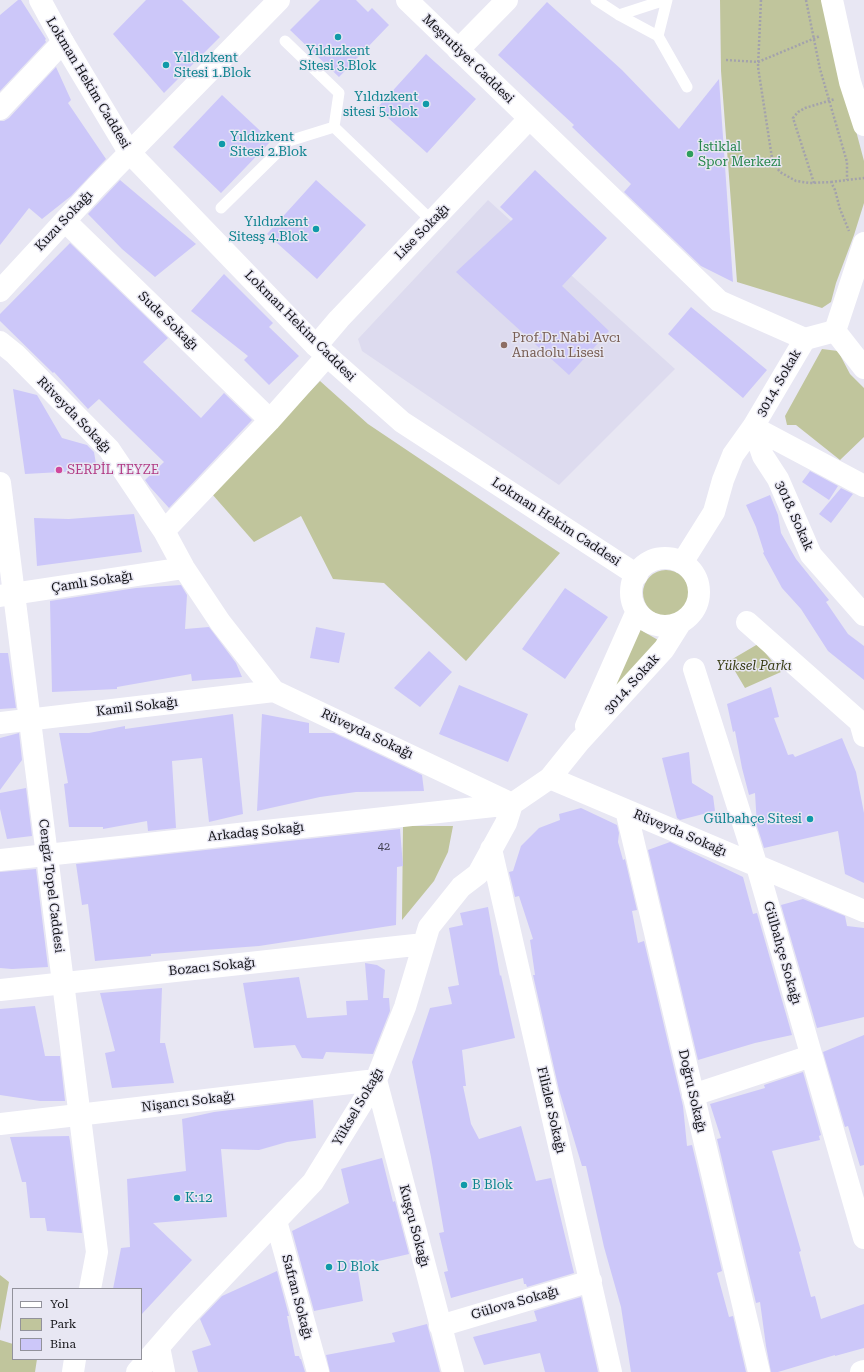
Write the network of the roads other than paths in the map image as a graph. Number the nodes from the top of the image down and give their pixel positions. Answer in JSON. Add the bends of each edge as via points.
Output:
{"nodes":[{"id":1,"x":279,"y":0,"type":"edge"},
{"id":2,"x":407,"y":0,"type":"edge"},
{"id":3,"x":507,"y":0,"type":"edge"},
{"id":4,"x":596,"y":0,"type":"edge"},
{"id":5,"x":666,"y":0,"type":"edge"},
{"id":6,"x":832,"y":0,"type":"edge"},
{"id":7,"x":42,"y":1,"type":"edge"},
{"id":8,"x":619,"y":15,"type":"junction"},
{"id":9,"x":658,"y":36,"type":"junction"},
{"id":10,"x":285,"y":41,"type":"dead end"},
{"id":11,"x":63,"y":42,"type":"junction"},
{"id":12,"x":458,"y":50,"type":"junction"},
{"id":13,"x":687,"y":87,"type":"dead end"},
{"id":14,"x":0,"y":109,"type":"edge"},
{"id":15,"x":529,"y":119,"type":"junction"},
{"id":16,"x":864,"y":125,"type":"edge"},
{"id":17,"x":334,"y":127,"type":"junction"},
{"id":18,"x":129,"y":152,"type":"junction"},
{"id":19,"x":221,"y":208,"type":"dead end"},
{"id":20,"x":65,"y":221,"type":"junction"},
{"id":21,"x":432,"y":221,"type":"junction"},
{"id":22,"x":863,"y":246,"type":"edge"},
{"id":23,"x":0,"y":291,"type":"edge"},
{"id":24,"x":835,"y":331,"type":"junction"},
{"id":25,"x":805,"y":339,"type":"junction"},
{"id":26,"x":0,"y":342,"type":"edge"},
{"id":27,"x":322,"y":351,"type":"junction"},
{"id":28,"x":864,"y":368,"type":"edge"},
{"id":29,"x":270,"y":420,"type":"junction"},
{"id":30,"x":753,"y":427,"type":"junction"},
{"id":31,"x":0,"y":483,"type":"edge"},
{"id":32,"x":864,"y":486,"type":"edge"},
{"id":33,"x":164,"y":530,"type":"junction"},
{"id":34,"x":682,"y":563,"type":"junction"},
{"id":35,"x":184,"y":568,"type":"junction"},
{"id":36,"x":637,"y":574,"type":"junction"},
{"id":37,"x":7,"y":595,"type":"edge"},
{"id":38,"x":637,"y":611,"type":"junction"},
{"id":39,"x":864,"y":615,"type":"edge"},
{"id":40,"x":681,"y":622,"type":"junction"},
{"id":41,"x":747,"y":622,"type":"dead end"},
{"id":42,"x":694,"y":668,"type":"dead end"},
{"id":43,"x":274,"y":690,"type":"junction"},
{"id":44,"x":30,"y":719,"type":"junction"},
{"id":45,"x":0,"y":722,"type":"edge"},
{"id":46,"x":864,"y":736,"type":"edge"},
{"id":47,"x":579,"y":742,"type":"junction"},
{"id":48,"x":550,"y":778,"type":"junction"},
{"id":49,"x":512,"y":804,"type":"junction"},
{"id":50,"x":626,"y":810,"type":"junction"},
{"id":51,"x":492,"y":849,"type":"junction"},
{"id":52,"x":47,"y":855,"type":"junction"},
{"id":53,"x":0,"y":860,"type":"edge"},
{"id":54,"x":756,"y":865,"type":"junction"},
{"id":55,"x":864,"y":911,"type":"edge"},
{"id":56,"x":424,"y":944,"type":"junction"},
{"id":57,"x":63,"y":983,"type":"junction"},
{"id":58,"x":0,"y":990,"type":"edge"},
{"id":59,"x":812,"y":1056,"type":"junction"},
{"id":60,"x":376,"y":1080,"type":"junction"},
{"id":61,"x":693,"y":1095,"type":"junction"},
{"id":62,"x":80,"y":1114,"type":"junction"},
{"id":63,"x":0,"y":1124,"type":"edge"},
{"id":64,"x":276,"y":1221,"type":"junction"},
{"id":65,"x":864,"y":1238,"type":"edge"},
{"id":66,"x":590,"y":1281,"type":"junction"},
{"id":67,"x":90,"y":1288,"type":"edge"},
{"id":68,"x":440,"y":1326,"type":"junction"},
{"id":69,"x":159,"y":1347,"type":"junction"},
{"id":70,"x":75,"y":1360,"type":"edge"},
{"id":71,"x":73,"y":1372,"type":"edge"},
{"id":72,"x":137,"y":1372,"type":"edge"},
{"id":73,"x":164,"y":1372,"type":"edge"},
{"id":74,"x":318,"y":1372,"type":"edge"},
{"id":75,"x":453,"y":1372,"type":"edge"},
{"id":76,"x":611,"y":1372,"type":"edge"},
{"id":77,"x":759,"y":1372,"type":"edge"}],
"edges":[{"from":1,"to":18,"type":"street","name":"Kuzu Sokağı"},
{"from":2,"to":12,"type":"street","name":"Meşrutiyet Caddesi"},
{"from":3,"to":12,"type":"street"},
{"from":4,"to":8,"type":"lane"},
{"from":5,"to":8,"type":"lane"},
{"from":5,"to":9,"type":"lane"},
{"from":6,"to":16,"type":"street","via":[[850,82]]},
{"from":7,"to":11,"type":"street","name":"Lokman Hekim Caddesi"},
{"from":8,"to":9,"type":"lane"},
{"from":9,"to":13,"type":"lane"},
{"from":10,"to":17,"type":"lane","via":[[339,93]]},
{"from":11,"to":14,"type":"street"},
{"from":11,"to":18,"type":"street","name":"Lokman Hekim Caddesi"},
{"from":12,"to":15,"type":"street","name":"Meşrutiyet Caddesi"},
{"from":15,"to":21,"type":"street","name":"Lise Sokağı"},
{"from":15,"to":25,"type":"street","name":"Meşrutiyet Caddesi","via":[[719,301]]},
{"from":17,"to":19,"type":"lane","via":[[289,141]]},
{"from":17,"to":21,"type":"lane"},
{"from":18,"to":20,"type":"street","name":"Kuzu Sokağı"},
{"from":18,"to":27,"type":"street","name":"Lokman Hekim Caddesi"},
{"from":20,"to":23,"type":"street","name":"Kuzu Sokağı"},
{"from":20,"to":29,"type":"street","name":"Sude Sokağı"},
{"from":21,"to":27,"type":"street","name":"Lise Sokağı","via":[[339,319]]},
{"from":22,"to":24,"type":"street"},
{"from":24,"to":25,"type":"street"},
{"from":24,"to":28,"type":"street"},
{"from":25,"to":30,"type":"street","name":"3014. Sokak"},
{"from":26,"to":33,"type":"street","name":"Rüveyda Sokağı","via":[[109,449]]},
{"from":27,"to":29,"type":"street"},
{"from":27,"to":36,"type":"street","name":"Lokman Hekim Caddesi","via":[[402,422]]},
{"from":29,"to":33,"type":"street"},
{"from":30,"to":32,"type":"street","name":"3014. Sokak"},
{"from":30,"to":34,"type":"street","name":"3014. Sokak","via":[[733,455],[714,512]]},
{"from":30,"to":39,"type":"street","name":"3018. Sokak","via":[[763,456],[778,479],[811,555]]},
{"from":31,"to":37,"type":"street","name":"Cengiz Topel Caddesi"},
{"from":33,"to":35,"type":"street","name":"Rüveyda Sokağı"},
{"from":34,"to":36,"type":"street","via":[[669,558],[660,559],[643,567]]},
{"from":34,"to":40,"type":"street","via":[[693,573],[699,591],[694,609]]},
{"from":35,"to":37,"type":"street","name":"Çamlı Sokağı"},
{"from":35,"to":43,"type":"street","name":"Rüveyda Sokağı","via":[[220,622]]},
{"from":36,"to":38,"type":"street","via":[[632,593]]},
{"from":37,"to":44,"type":"street","name":"Cengiz Topel Caddesi"},
{"from":38,"to":40,"type":"street","via":[[644,618],[657,624],[672,625]]},
{"from":38,"to":47,"type":"street","name":"3014. Sokak"},
{"from":40,"to":47,"type":"street","name":"3014. Sokak","via":[[664,649]]},
{"from":41,"to":46,"type":"street","via":[[860,722]]},
{"from":42,"to":54,"type":"street","name":"Gülbahçe Sokağı"},
{"from":43,"to":44,"type":"street","name":"Kamil Sokağı"},
{"from":43,"to":49,"type":"street","name":"Rüveyda Sokağı"},
{"from":44,"to":45,"type":"street","name":"Kamil Sokağı"},
{"from":44,"to":52,"type":"street","name":"Cengiz Topel Caddesi"},
{"from":47,"to":48,"type":"street","name":"3014. Sokak"},
{"from":48,"to":49,"type":"street"},
{"from":48,"to":50,"type":"street","name":"Rüveyda Sokağı"},
{"from":49,"to":51,"type":"street","name":"Yüksel Sokağı","via":[[506,823]]},
{"from":49,"to":52,"type":"street","name":"Arkadaş Sokağı"},
{"from":50,"to":54,"type":"street","name":"Rüveyda Sokağı"},
{"from":50,"to":61,"type":"street","name":"Doğru Sokağı"},
{"from":51,"to":56,"type":"street","name":"Yüksel Sokağı","via":[[478,874],[461,887],[429,927]]},
{"from":51,"to":66,"type":"street","name":"Filizler Sokağı"},
{"from":52,"to":53,"type":"street","name":"Arkadaş Sokağı"},
{"from":52,"to":57,"type":"street","name":"Cengiz Topel Caddesi"},
{"from":54,"to":55,"type":"street","name":"Rüveyda Sokağı"},
{"from":54,"to":59,"type":"street","name":"Gülbahçe Sokağı"},
{"from":56,"to":57,"type":"street","name":"Bozacı Sokağı"},
{"from":56,"to":60,"type":"street","name":"Yüksel Sokağı","via":[[405,1007]]},
{"from":57,"to":58,"type":"street","name":"Bozacı Sokağı"},
{"from":57,"to":62,"type":"street","name":"Cengiz Topel Caddesi"},
{"from":59,"to":61,"type":"street"},
{"from":59,"to":65,"type":"street","name":"Gülbahçe Sokağı"},
{"from":60,"to":62,"type":"street","name":"Nişancı Sokağı"},
{"from":60,"to":64,"type":"street","name":"Yüksel Sokağı","via":[[313,1182]]},
{"from":60,"to":68,"type":"street","name":"Kuşçu Sokağı"},
{"from":61,"to":77,"type":"street","name":"Doğru Sokağı"},
{"from":62,"to":63,"type":"street","name":"Nişancı Sokağı"},
{"from":62,"to":67,"type":"street","name":"Cengiz Topel Caddesi","via":[[97,1252]]},
{"from":64,"to":69,"type":"street","name":"Yüksel Sokağı"},
{"from":64,"to":74,"type":"street","name":"Safran Sokağı"},
{"from":66,"to":68,"type":"street","name":"Gülova Sokağı"},
{"from":66,"to":76,"type":"street","name":"Filizler Sokağı"},
{"from":68,"to":75,"type":"street","name":"Kuşçu Sokağı"},
{"from":69,"to":72,"type":"street","name":"Yüksel Sokağı"},
{"from":69,"to":73,"type":"street"},
{"from":70,"to":71,"type":"street"}]}
